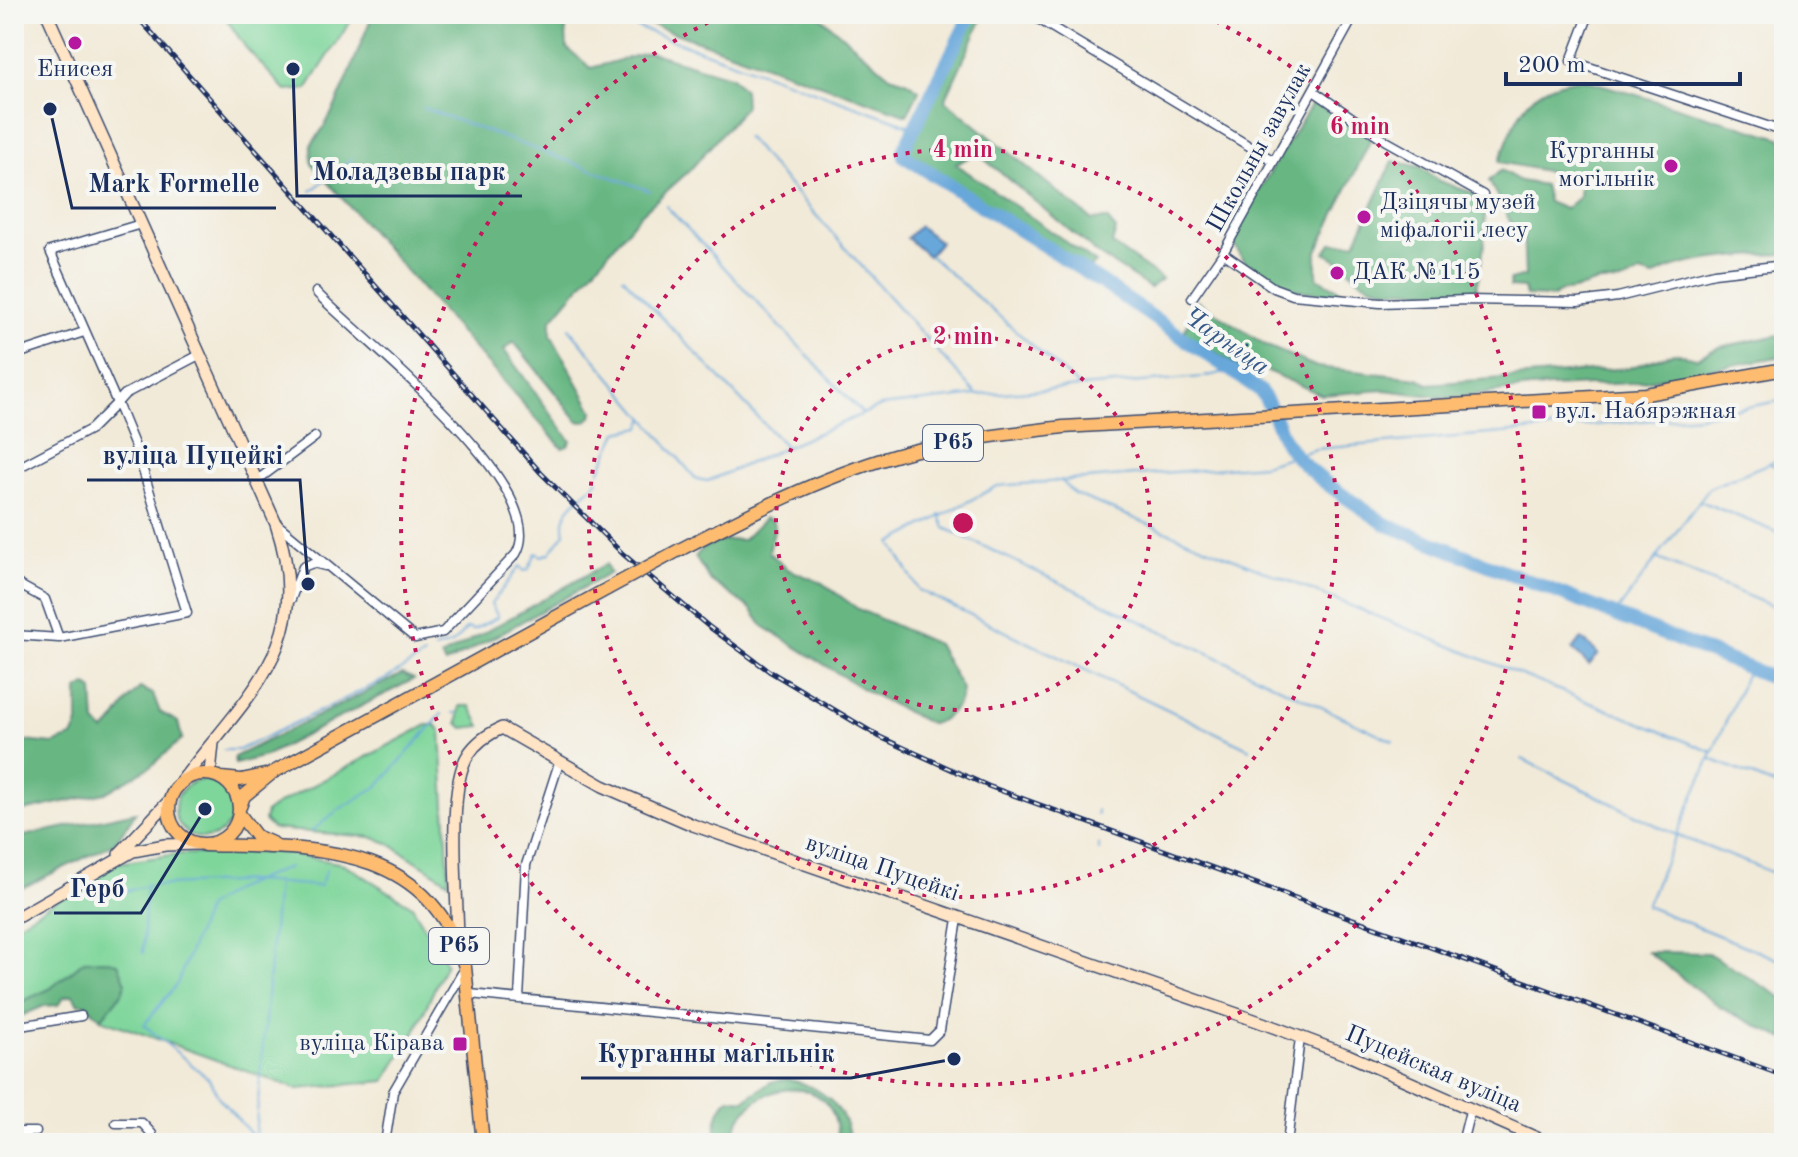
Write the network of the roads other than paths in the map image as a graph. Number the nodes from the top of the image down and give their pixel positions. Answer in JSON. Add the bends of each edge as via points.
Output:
{"nodes":[{"id":1,"x":47,"y":14,"type":"edge"},
{"id":2,"x":1030,"y":14,"type":"edge"},
{"id":3,"x":1355,"y":14,"type":"edge"},
{"id":4,"x":1589,"y":14,"type":"edge"},
{"id":5,"x":1315,"y":92,"type":"junction"},
{"id":6,"x":1776,"y":129,"type":"dead end"},
{"id":7,"x":1274,"y":161,"type":"junction"},
{"id":8,"x":1483,"y":195,"type":"dead end"},
{"id":9,"x":141,"y":224,"type":"junction"},
{"id":10,"x":1223,"y":253,"type":"junction"},
{"id":11,"x":1784,"y":265,"type":"edge"},
{"id":12,"x":316,"y":292,"type":"dead end"},
{"id":13,"x":1192,"y":298,"type":"dead end"},
{"id":14,"x":84,"y":332,"type":"junction"},
{"id":15,"x":201,"y":354,"type":"junction"},
{"id":16,"x":14,"y":355,"type":"edge"},
{"id":17,"x":1784,"y":369,"type":"edge"},
{"id":18,"x":117,"y":403,"type":"junction"},
{"id":19,"x":315,"y":437,"type":"dead end"},
{"id":20,"x":14,"y":470,"type":"edge"},
{"id":21,"x":256,"y":481,"type":"junction"},
{"id":22,"x":276,"y":524,"type":"junction"},
{"id":23,"x":325,"y":566,"type":"junction"},
{"id":24,"x":14,"y":582,"type":"edge"},
{"id":25,"x":291,"y":599,"type":"junction"},
{"id":26,"x":14,"y":635,"type":"edge"},
{"id":27,"x":59,"y":638,"type":"junction"},
{"id":28,"x":214,"y":738,"type":"junction"},
{"id":29,"x":559,"y":763,"type":"junction"},
{"id":30,"x":272,"y":773,"type":"junction"},
{"id":31,"x":215,"y":776,"type":"junction"},
{"id":32,"x":181,"y":782,"type":"junction"},
{"id":33,"x":170,"y":800,"type":"junction"},
{"id":34,"x":240,"y":811,"type":"junction"},
{"id":35,"x":201,"y":845,"type":"junction"},
{"id":36,"x":281,"y":847,"type":"junction"},
{"id":37,"x":110,"y":863,"type":"junction"},
{"id":38,"x":14,"y":919,"type":"edge"},
{"id":39,"x":958,"y":919,"type":"junction"},
{"id":40,"x":458,"y":942,"type":"junction"},
{"id":41,"x":465,"y":967,"type":"junction"},
{"id":42,"x":470,"y":994,"type":"junction"},
{"id":43,"x":519,"y":999,"type":"junction"},
{"id":44,"x":81,"y":1016,"type":"dead end"},
{"id":45,"x":14,"y":1027,"type":"edge"},
{"id":46,"x":1300,"y":1038,"type":"junction"},
{"id":47,"x":1470,"y":1111,"type":"junction"},
{"id":48,"x":116,"y":1123,"type":"dead end"},
{"id":49,"x":14,"y":1132,"type":"edge"},
{"id":50,"x":36,"y":1132,"type":"dead end"},
{"id":51,"x":152,"y":1143,"type":"edge"},
{"id":52,"x":385,"y":1143,"type":"edge"},
{"id":53,"x":483,"y":1143,"type":"edge"},
{"id":54,"x":1287,"y":1143,"type":"edge"},
{"id":55,"x":1462,"y":1143,"type":"edge"},
{"id":56,"x":1548,"y":1143,"type":"edge"}],
"edges":[{"from":1,"to":9,"type":"street"},
{"from":2,"to":7,"type":"street"},
{"from":3,"to":5,"type":"street","name":"Школьны завулак"},
{"from":4,"to":6,"type":"street","via":[[1571,61]]},
{"from":5,"to":7,"type":"street","name":"Школьны завулак"},
{"from":5,"to":8,"type":"street","via":[[1386,141]]},
{"from":7,"to":10,"type":"street","name":"Школьны завулак"},
{"from":9,"to":14,"type":"street","via":[[50,251]]},
{"from":9,"to":15,"type":"street"},
{"from":10,"to":11,"type":"street","via":[[1293,295],[1380,303],[1578,302],[1714,273]]},
{"from":10,"to":13,"type":"street","name":"Школьны завулак"},
{"from":12,"to":23,"type":"street","via":[[460,428],[522,524],[516,554],[443,632],[433,636],[410,636]]},
{"from":14,"to":16,"type":"street"},
{"from":14,"to":18,"type":"street"},
{"from":15,"to":18,"type":"street"},
{"from":15,"to":21,"type":"street"},
{"from":17,"to":30,"type":"main road","number":"Р65","bridge":true,"via":[[1646,394],[1063,427],[924,449],[816,483],[681,549]]},
{"from":18,"to":20,"type":"street","via":[[91,429]]},
{"from":18,"to":27,"type":"street","via":[[187,613]]},
{"from":19,"to":21,"type":"street"},
{"from":21,"to":22,"type":"street"},
{"from":22,"to":23,"type":"street"},
{"from":22,"to":25,"type":"street"},
{"from":23,"to":25,"type":"street","via":[[303,567]]},
{"from":24,"to":27,"type":"street","via":[[45,599]]},
{"from":25,"to":28,"type":"street","via":[[275,656]]},
{"from":26,"to":27,"type":"street"},
{"from":28,"to":31,"type":"street"},
{"from":28,"to":32,"type":"street"},
{"from":29,"to":39,"type":"street","name":"вуліца Пуцейкі","via":[[693,825]]},
{"from":29,"to":40,"type":"street","name":"вуліца Пуцейкі","via":[[502,728],[488,734],[467,756],[456,791]]},
{"from":29,"to":43,"type":"street","via":[[526,865]]},
{"from":30,"to":31,"type":"main road","number":"Р65","via":[[241,780]]},
{"from":30,"to":34,"type":"main road","number":"Р65","via":[[244,796]]},
{"from":31,"to":32,"type":"main road","number":"Р65","via":[[199,774]]},
{"from":31,"to":34,"type":"main road","number":"Р65","via":[[234,790]]},
{"from":32,"to":33,"type":"main road"},
{"from":33,"to":35,"type":"main road","via":[[174,828]]},
{"from":33,"to":37,"type":"street"},
{"from":34,"to":35,"type":"main road","number":"Р65","via":[[223,840]]},
{"from":34,"to":36,"type":"main road","number":"Р65","via":[[256,836]]},
{"from":35,"to":36,"type":"main road","number":"Р65"},
{"from":35,"to":37,"type":"street","via":[[133,851]]},
{"from":36,"to":40,"type":"main road","number":"Р65","via":[[340,853],[394,872],[433,906]]},
{"from":37,"to":38,"type":"street"},
{"from":39,"to":43,"type":"street","via":[[940,1030],[930,1040]]},
{"from":39,"to":46,"type":"street","name":"вуліца Пуцейкі"},
{"from":40,"to":41,"type":"main road","number":"Р65"},
{"from":41,"to":42,"type":"main road","number":"Р65"},
{"from":41,"to":52,"type":"street","via":[[393,1092]]},
{"from":42,"to":43,"type":"street"},
{"from":42,"to":53,"type":"main road","number":"Р65"},
{"from":44,"to":45,"type":"street"},
{"from":46,"to":47,"type":"street","name":"Пуцейская вуліца"},
{"from":46,"to":54,"type":"street"},
{"from":47,"to":55,"type":"street"},
{"from":47,"to":56,"type":"street","name":"Пуцейская вуліца"},
{"from":48,"to":51,"type":"street","via":[[142,1123],[152,1134]]},
{"from":49,"to":50,"type":"street"}]}
